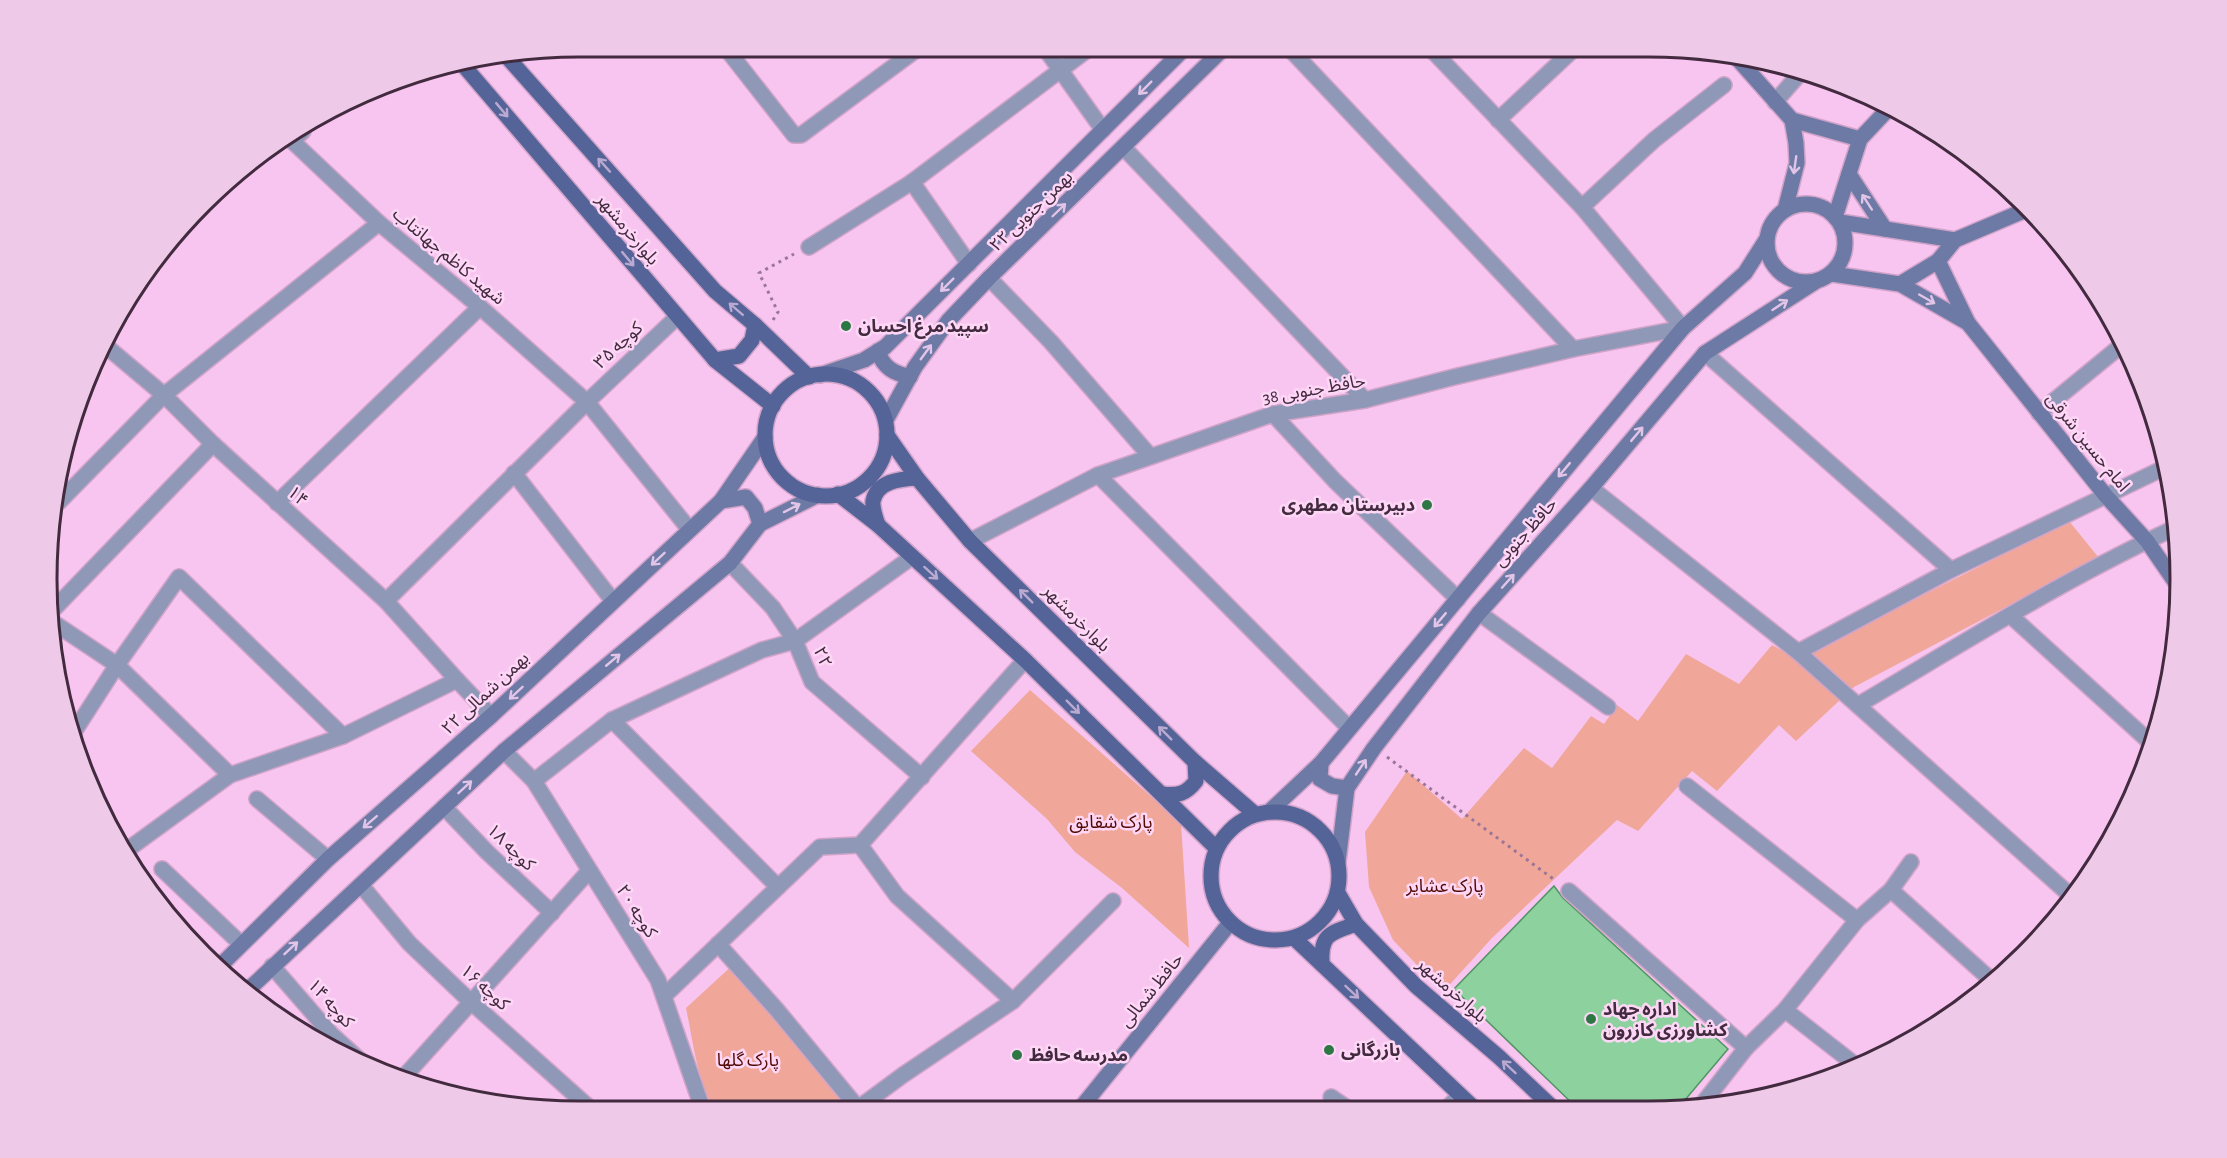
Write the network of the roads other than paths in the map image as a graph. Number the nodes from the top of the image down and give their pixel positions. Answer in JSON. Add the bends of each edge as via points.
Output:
{"nodes":[{"id":1,"x":734,"y":57,"type":"edge"},
{"id":2,"x":906,"y":57,"type":"edge"},
{"id":3,"x":1052,"y":57,"type":"edge"},
{"id":4,"x":1079,"y":57,"type":"edge"},
{"id":5,"x":1176,"y":57,"type":"edge"},
{"id":6,"x":1215,"y":57,"type":"edge"},
{"id":7,"x":1297,"y":57,"type":"edge"},
{"id":8,"x":1438,"y":57,"type":"edge"},
{"id":9,"x":1565,"y":57,"type":"edge"},
{"id":10,"x":511,"y":61,"type":"edge"},
{"id":11,"x":1744,"y":66,"type":"edge"},
{"id":12,"x":467,"y":69,"type":"edge"},
{"id":13,"x":1062,"y":71,"type":"junction"},
{"id":14,"x":1795,"y":79,"type":"edge"},
{"id":15,"x":1724,"y":85,"type":"dead end"},
{"id":16,"x":1775,"y":102,"type":"junction"},
{"id":17,"x":1884,"y":114,"type":"edge"},
{"id":18,"x":1498,"y":120,"type":"junction"},
{"id":19,"x":1792,"y":120,"type":"junction"},
{"id":20,"x":1103,"y":130,"type":"junction"},
{"id":21,"x":1860,"y":139,"type":"junction"},
{"id":22,"x":298,"y":140,"type":"edge"},
{"id":23,"x":1124,"y":148,"type":"junction"},
{"id":24,"x":1849,"y":174,"type":"junction"},
{"id":25,"x":912,"y":182,"type":"junction"},
{"id":26,"x":1582,"y":207,"type":"junction"},
{"id":27,"x":1785,"y":210,"type":"junction"},
{"id":28,"x":2019,"y":213,"type":"edge"},
{"id":29,"x":1838,"y":220,"type":"junction"},
{"id":30,"x":379,"y":223,"type":"junction"},
{"id":31,"x":1885,"y":229,"type":"junction"},
{"id":32,"x":1766,"y":240,"type":"junction"},
{"id":33,"x":1955,"y":240,"type":"junction"},
{"id":34,"x":808,"y":247,"type":"road end"},
{"id":35,"x":1938,"y":261,"type":"junction"},
{"id":36,"x":969,"y":264,"type":"junction"},
{"id":37,"x":1832,"y":274,"type":"junction"},
{"id":38,"x":989,"y":278,"type":"junction"},
{"id":39,"x":1815,"y":282,"type":"junction"},
{"id":40,"x":1900,"y":284,"type":"junction"},
{"id":41,"x":480,"y":307,"type":"junction"},
{"id":42,"x":677,"y":317,"type":"junction"},
{"id":43,"x":1968,"y":323,"type":"junction"},
{"id":44,"x":1683,"y":328,"type":"junction"},
{"id":45,"x":760,"y":330,"type":"junction"},
{"id":46,"x":110,"y":349,"type":"edge"},
{"id":47,"x":1573,"y":349,"type":"junction"},
{"id":48,"x":2117,"y":349,"type":"edge"},
{"id":49,"x":878,"y":351,"type":"junction"},
{"id":50,"x":1705,"y":353,"type":"junction"},
{"id":51,"x":715,"y":360,"type":"junction"},
{"id":52,"x":815,"y":376,"type":"junction"},
{"id":53,"x":910,"y":377,"type":"junction"},
{"id":54,"x":164,"y":396,"type":"junction"},
{"id":55,"x":1365,"y":400,"type":"junction"},
{"id":56,"x":586,"y":402,"type":"junction"},
{"id":57,"x":773,"y":406,"type":"junction"},
{"id":58,"x":2039,"y":413,"type":"junction"},
{"id":59,"x":1273,"y":414,"type":"junction"},
{"id":60,"x":886,"y":428,"type":"junction"},
{"id":61,"x":765,"y":437,"type":"junction"},
{"id":62,"x":213,"y":444,"type":"junction"},
{"id":63,"x":1150,"y":456,"type":"junction"},
{"id":64,"x":2158,"y":471,"type":"edge"},
{"id":65,"x":514,"y":473,"type":"junction"},
{"id":66,"x":1098,"y":475,"type":"junction"},
{"id":67,"x":917,"y":478,"type":"junction"},
{"id":68,"x":1591,"y":488,"type":"junction"},
{"id":69,"x":838,"y":494,"type":"junction"},
{"id":70,"x":818,"y":495,"type":"junction"},
{"id":71,"x":2106,"y":496,"type":"junction"},
{"id":72,"x":63,"y":498,"type":"edge"},
{"id":73,"x":721,"y":501,"type":"junction"},
{"id":74,"x":278,"y":503,"type":"junction"},
{"id":75,"x":760,"y":524,"type":"junction"},
{"id":76,"x":878,"y":525,"type":"junction"},
{"id":77,"x":689,"y":530,"type":"junction"},
{"id":78,"x":2168,"y":531,"type":"edge"},
{"id":79,"x":970,"y":541,"type":"junction"},
{"id":80,"x":2147,"y":541,"type":"junction"},
{"id":81,"x":912,"y":557,"type":"junction"},
{"id":82,"x":730,"y":563,"type":"junction"},
{"id":83,"x":1951,"y":570,"type":"junction"},
{"id":84,"x":2170,"y":574,"type":"edge"},
{"id":85,"x":1458,"y":599,"type":"junction"},
{"id":86,"x":386,"y":601,"type":"junction"},
{"id":87,"x":613,"y":601,"type":"junction"},
{"id":88,"x":58,"y":605,"type":"edge"},
{"id":89,"x":1479,"y":613,"type":"junction"},
{"id":90,"x":2011,"y":616,"type":"junction"},
{"id":91,"x":59,"y":626,"type":"edge"},
{"id":92,"x":795,"y":641,"type":"junction"},
{"id":93,"x":1798,"y":652,"type":"junction"},
{"id":94,"x":1025,"y":660,"type":"junction"},
{"id":95,"x":117,"y":664,"type":"junction"},
{"id":96,"x":457,"y":680,"type":"junction"},
{"id":97,"x":1858,"y":705,"type":"junction"},
{"id":98,"x":1608,"y":707,"type":"dead end"},
{"id":99,"x":491,"y":716,"type":"junction"},
{"id":100,"x":612,"y":720,"type":"junction"},
{"id":101,"x":78,"y":725,"type":"edge"},
{"id":102,"x":1348,"y":728,"type":"junction"},
{"id":103,"x":343,"y":736,"type":"junction"},
{"id":104,"x":2145,"y":738,"type":"edge"},
{"id":105,"x":504,"y":751,"type":"junction"},
{"id":106,"x":1195,"y":762,"type":"junction"},
{"id":107,"x":1321,"y":763,"type":"junction"},
{"id":108,"x":230,"y":775,"type":"junction"},
{"id":109,"x":922,"y":777,"type":"junction"},
{"id":110,"x":534,"y":781,"type":"junction"},
{"id":111,"x":1687,"y":786,"type":"dead end"},
{"id":112,"x":1347,"y":788,"type":"junction"},
{"id":113,"x":1161,"y":794,"type":"junction"},
{"id":114,"x":257,"y":799,"type":"dead end"},
{"id":115,"x":444,"y":807,"type":"junction"},
{"id":116,"x":1263,"y":813,"type":"junction"},
{"id":117,"x":860,"y":845,"type":"junction"},
{"id":118,"x":131,"y":847,"type":"edge"},
{"id":119,"x":1216,"y":848,"type":"junction"},
{"id":120,"x":328,"y":859,"type":"junction"},
{"id":121,"x":1338,"y":862,"type":"junction"},
{"id":122,"x":1911,"y":862,"type":"dead end"},
{"id":123,"x":162,"y":869,"type":"dead end"},
{"id":124,"x":589,"y":871,"type":"junction"},
{"id":125,"x":361,"y":885,"type":"junction"},
{"id":126,"x":778,"y":887,"type":"junction"},
{"id":127,"x":1891,"y":890,"type":"junction"},
{"id":128,"x":1569,"y":891,"type":"road end"},
{"id":129,"x":2066,"y":891,"type":"edge"},
{"id":130,"x":1338,"y":893,"type":"junction"},
{"id":131,"x":1113,"y":901,"type":"dead end"},
{"id":132,"x":552,"y":913,"type":"junction"},
{"id":133,"x":1857,"y":920,"type":"junction"},
{"id":134,"x":1230,"y":923,"type":"junction"},
{"id":135,"x":1356,"y":924,"type":"junction"},
{"id":136,"x":1294,"y":938,"type":"junction"},
{"id":137,"x":241,"y":944,"type":"junction"},
{"id":138,"x":718,"y":944,"type":"junction"},
{"id":139,"x":224,"y":961,"type":"edge"},
{"id":140,"x":1322,"y":964,"type":"junction"},
{"id":141,"x":272,"y":966,"type":"junction"},
{"id":142,"x":1986,"y":976,"type":"edge"},
{"id":143,"x":252,"y":986,"type":"edge"},
{"id":144,"x":664,"y":996,"type":"junction"},
{"id":145,"x":1014,"y":1001,"type":"junction"},
{"id":146,"x":471,"y":1002,"type":"junction"},
{"id":147,"x":1785,"y":1010,"type":"junction"},
{"id":148,"x":341,"y":1044,"type":"edge"},
{"id":149,"x":1746,"y":1048,"type":"junction"},
{"id":150,"x":1849,"y":1061,"type":"edge"},
{"id":151,"x":408,"y":1072,"type":"edge"},
{"id":152,"x":1460,"y":1095,"type":"junction"},
{"id":153,"x":1331,"y":1097,"type":"dead end"},
{"id":154,"x":1707,"y":1098,"type":"edge"},
{"id":155,"x":582,"y":1101,"type":"edge"},
{"id":156,"x":700,"y":1101,"type":"edge"},
{"id":157,"x":851,"y":1101,"type":"edge"},
{"id":158,"x":869,"y":1101,"type":"edge"},
{"id":159,"x":1086,"y":1101,"type":"edge"},
{"id":160,"x":1337,"y":1101,"type":"edge"},
{"id":161,"x":1454,"y":1101,"type":"edge"},
{"id":162,"x":1466,"y":1101,"type":"edge"},
{"id":163,"x":1546,"y":1101,"type":"edge"}],
"edges":[{"from":1,"to":2,"type":"street","via":[[794,135],[801,135]]},
{"from":3,"to":13,"type":"street"},
{"from":4,"to":13,"type":"street"},
{"from":5,"to":20,"type":"street","name":"۲۲ بهمن جنوبی","one_way":true},
{"from":6,"to":23,"type":"street","name":"۲۲ بهمن جنوبی"},
{"from":7,"to":47,"type":"street"},
{"from":8,"to":18,"type":"street"},
{"from":9,"to":18,"type":"street"},
{"from":45,"to":10,"type":"main road","name":"بلوارخرمشهر","one_way":true,"via":[[715,291]]},
{"from":11,"to":16,"type":"street"},
{"from":12,"to":42,"type":"main road","name":"بلوارخرمشهر","one_way":true},
{"from":13,"to":20,"type":"street"},
{"from":13,"to":25,"type":"street"},
{"from":14,"to":16,"type":"street"},
{"from":15,"to":26,"type":"street","via":[[1654,140]]},
{"from":16,"to":19,"type":"street"},
{"from":17,"to":21,"type":"street"},
{"from":18,"to":26,"type":"street"},
{"from":19,"to":21,"type":"street"},
{"from":19,"to":27,"type":"street","one_way":true,"via":[[1797,163]]},
{"from":20,"to":36,"type":"street","name":"۲۲ بهمن جنوبی"},
{"from":21,"to":24,"type":"street"},
{"from":22,"to":30,"type":"street","name":"شهید کاظم جهانتاب"},
{"from":38,"to":23,"type":"street","name":"۲۲ بهمن جنوبی","one_way":true},
{"from":23,"to":55,"type":"street"},
{"from":24,"to":29,"type":"street"},
{"from":31,"to":24,"type":"street","one_way":true},
{"from":25,"to":34,"type":"street"},
{"from":25,"to":36,"type":"street"},
{"from":26,"to":44,"type":"street"},
{"from":27,"to":29,"type":"street","via":[[1806,204],[1820,206]]},
{"from":27,"to":32,"type":"street","via":[[1772,222]]},
{"from":28,"to":33,"type":"street"},
{"from":29,"to":31,"type":"street"},
{"from":29,"to":37,"type":"street","via":[[1846,244]]},
{"from":30,"to":41,"type":"street","name":"شهید کاظم جهانتاب"},
{"from":30,"to":54,"type":"street"},
{"from":31,"to":33,"type":"street"},
{"from":32,"to":39,"type":"street","via":[[1769,258],[1780,273],[1796,282]]},
{"from":32,"to":44,"type":"street","name":"حافظ جنوبی","via":[[1745,273]]},
{"from":33,"to":35,"type":"street"},
{"from":35,"to":40,"type":"street"},
{"from":35,"to":43,"type":"street"},
{"from":36,"to":49,"type":"street","name":"۲۲ بهمن جنوبی","one_way":true},
{"from":37,"to":39,"type":"street"},
{"from":37,"to":40,"type":"street"},
{"from":53,"to":38,"type":"street","name":"۲۲ بهمن جنوبی","one_way":true,"via":[[948,321]]},
{"from":38,"to":63,"type":"street","via":[[1051,342]]},
{"from":50,"to":39,"type":"street","name":"حافظ جنوبی","one_way":true},
{"from":40,"to":43,"type":"street","one_way":true},
{"from":41,"to":56,"type":"street","name":"شهید کاظم جهانتاب"},
{"from":41,"to":74,"type":"street"},
{"from":42,"to":51,"type":"main road","name":"بلوارخرمشهر"},
{"from":42,"to":56,"type":"street","name":"کوچه ۳۵"},
{"from":43,"to":58,"type":"street","name":"امام حسین شرقی"},
{"from":44,"to":47,"type":"street","name":"حافظ جنوبی 38"},
{"from":44,"to":85,"type":"street","name":"حافظ جنوبی","one_way":true},
{"from":45,"to":51,"type":"main road","via":[[739,356]]},
{"from":45,"to":52,"type":"main road","name":"بلوارخرمشهر"},
{"from":46,"to":54,"type":"street","name":"۱۴"},
{"from":47,"to":55,"type":"street","name":"حافظ جنوبی 38"},
{"from":48,"to":58,"type":"street"},
{"from":49,"to":52,"type":"street","name":"۲۲ بهمن جنوبی","via":[[864,360]]},
{"from":49,"to":53,"type":"street","via":[[888,368]]},
{"from":68,"to":50,"type":"street","name":"حافظ جنوبی","one_way":true},
{"from":50,"to":83,"type":"street"},
{"from":51,"to":57,"type":"main road","name":"بلوارخرمشهر"},
{"from":52,"to":57,"type":"main road","via":[[795,383]]},
{"from":52,"to":60,"type":"main road","via":[[843,377],[864,387],[881,407]]},
{"from":53,"to":60,"type":"street","name":"۲۲ بهمن جنوبی"},
{"from":54,"to":62,"type":"street","name":"۱۴"},
{"from":54,"to":72,"type":"street"},
{"from":55,"to":59,"type":"street","name":"حافظ جنوبی 38"},
{"from":56,"to":65,"type":"street","name":"کوچه ۳۵"},
{"from":56,"to":77,"type":"street","name":"شهید کاظم جهانتاب"},
{"from":57,"to":61,"type":"main road"},
{"from":58,"to":71,"type":"street","name":"امام حسین شرقی"},
{"from":59,"to":63,"type":"street","name":"حافظ جنوبی 38"},
{"from":59,"to":85,"type":"street","via":[[1335,481]]},
{"from":60,"to":67,"type":"main road","name":"بلوارخرمشهر"},
{"from":60,"to":69,"type":"main road","via":[[886,451],[880,465],[857,488]]},
{"from":61,"to":70,"type":"main road","via":[[774,467],[784,479],[796,488]]},
{"from":61,"to":73,"type":"street","name":"۲۲ بهمن شمالی"},
{"from":62,"to":74,"type":"street","name":"۱۴"},
{"from":62,"to":88,"type":"street"},
{"from":63,"to":66,"type":"street","name":"حافظ جنوبی 38"},
{"from":64,"to":71,"type":"street"},
{"from":65,"to":86,"type":"street","name":"کوچه ۳۵"},
{"from":65,"to":87,"type":"street"},
{"from":66,"to":79,"type":"street","name":"حافظ جنوبی 38"},
{"from":66,"to":102,"type":"street"},
{"from":67,"to":76,"type":"main road","via":[[897,479],[879,488],[872,502]]},
{"from":67,"to":79,"type":"main road","name":"بلوارخرمشهر"},
{"from":89,"to":68,"type":"street","name":"حافظ جنوبی","one_way":true},
{"from":68,"to":93,"type":"street"},
{"from":69,"to":70,"type":"main road"},
{"from":69,"to":76,"type":"main road"},
{"from":75,"to":70,"type":"street","one_way":true},
{"from":71,"to":80,"type":"street","name":"امام حسین شرقی"},
{"from":71,"to":83,"type":"street"},
{"from":73,"to":75,"type":"street","via":[[746,497]]},
{"from":73,"to":77,"type":"street","name":"۲۲ بهمن شمالی"},
{"from":74,"to":86,"type":"street","name":"۱۴"},
{"from":75,"to":82,"type":"street"},
{"from":76,"to":81,"type":"main road"},
{"from":77,"to":87,"type":"street","name":"۲۲ بهمن شمالی","one_way":true},
{"from":78,"to":80,"type":"street"},
{"from":106,"to":79,"type":"main road","name":"بلوارخرمشهر","one_way":true},
{"from":80,"to":84,"type":"street","name":"امام حسین شرقی"},
{"from":80,"to":90,"type":"street"},
{"from":81,"to":92,"type":"street"},
{"from":81,"to":94,"type":"main road","one_way":true},
{"from":82,"to":92,"type":"street","name":"۲۲","via":[[773,608]]},
{"from":105,"to":82,"type":"street","one_way":true},
{"from":83,"to":93,"type":"street"},
{"from":85,"to":102,"type":"street","name":"حافظ جنوبی","one_way":true},
{"from":86,"to":96,"type":"street","name":"۱۴"},
{"from":87,"to":99,"type":"street","name":"۲۲ بهمن شمالی","one_way":true},
{"from":89,"to":98,"type":"street"},
{"from":112,"to":89,"type":"street","name":"حافظ جنوبی","one_way":true},
{"from":90,"to":97,"type":"street"},
{"from":90,"to":104,"type":"street"},
{"from":91,"to":95,"type":"street"},
{"from":92,"to":100,"type":"street","via":[[762,650]]},
{"from":92,"to":109,"type":"street","name":"۲۲","via":[[812,682]]},
{"from":93,"to":97,"type":"street"},
{"from":94,"to":109,"type":"street"},
{"from":94,"to":113,"type":"main road","one_way":true},
{"from":95,"to":101,"type":"street"},
{"from":95,"to":103,"type":"street","via":[[179,577]]},
{"from":95,"to":108,"type":"street"},
{"from":96,"to":99,"type":"street","name":"۱۴"},
{"from":96,"to":103,"type":"street"},
{"from":97,"to":129,"type":"street"},
{"from":99,"to":120,"type":"street","name":"۲۲ بهمن شمالی","one_way":true},
{"from":100,"to":110,"type":"street"},
{"from":100,"to":126,"type":"street"},
{"from":102,"to":107,"type":"street","name":"حافظ جنوبی"},
{"from":103,"to":108,"type":"street"},
{"from":105,"to":110,"type":"street","name":"کوچه ۲۰"},
{"from":115,"to":105,"type":"street","one_way":true},
{"from":106,"to":113,"type":"main road","via":[[1196,781],[1188,792],[1176,796]]},
{"from":106,"to":116,"type":"main road","name":"بلوارخرمشهر"},
{"from":107,"to":112,"type":"street","via":[[1320,779]]},
{"from":107,"to":116,"type":"street","name":"حافظ جنوبی"},
{"from":108,"to":118,"type":"street"},
{"from":109,"to":117,"type":"street"},
{"from":110,"to":124,"type":"street","name":"کوچه ۲۰"},
{"from":111,"to":133,"type":"street"},
{"from":112,"to":121,"type":"street","name":"حافظ جنوبی"},
{"from":113,"to":119,"type":"main road"},
{"from":114,"to":120,"type":"street"},
{"from":115,"to":125,"type":"street"},
{"from":115,"to":132,"type":"street","name":"کوچه ۱۸"},
{"from":116,"to":119,"type":"main road","via":[[1232,827]]},
{"from":116,"to":121,"type":"main road","via":[[1286,812],[1314,824],[1334,848]]},
{"from":117,"to":126,"type":"street","via":[[820,847]]},
{"from":117,"to":145,"type":"street","via":[[897,896]]},
{"from":119,"to":134,"type":"main road","via":[[1211,888]]},
{"from":120,"to":137,"type":"street","name":"۲۲ بهمن شمالی"},
{"from":121,"to":130,"type":"main road"},
{"from":122,"to":127,"type":"street"},
{"from":123,"to":137,"type":"street"},
{"from":124,"to":132,"type":"street"},
{"from":124,"to":144,"type":"street","name":"کوچه ۲۰","via":[[658,980]]},
{"from":141,"to":125,"type":"street","one_way":true},
{"from":125,"to":146,"type":"street","name":"کوچه ۱۶","via":[[409,943]]},
{"from":126,"to":138,"type":"street"},
{"from":127,"to":133,"type":"street"},
{"from":127,"to":142,"type":"street"},
{"from":128,"to":149,"type":"street"},
{"from":130,"to":135,"type":"main road","name":"بلوارخرمشهر"},
{"from":130,"to":136,"type":"main road","via":[[1322,921]]},
{"from":131,"to":145,"type":"street"},
{"from":132,"to":146,"type":"street"},
{"from":133,"to":147,"type":"street"},
{"from":134,"to":136,"type":"main road","via":[[1258,938]]},
{"from":134,"to":159,"type":"street","name":"حافظ شمالی"},
{"from":135,"to":140,"type":"main road","via":[[1327,937],[1321,947]]},
{"from":163,"to":135,"type":"main road","name":"بلوارخرمشهر","one_way":true,"via":[[1416,986]]},
{"from":136,"to":140,"type":"main road"},
{"from":137,"to":139,"type":"street","name":"۲۲ بهمن شمالی"},
{"from":138,"to":144,"type":"street"},
{"from":138,"to":157,"type":"street"},
{"from":140,"to":152,"type":"main road","one_way":true},
{"from":141,"to":143,"type":"street"},
{"from":141,"to":148,"type":"street","name":"کوچه ۱۴"},
{"from":144,"to":156,"type":"street","name":"کوچه ۲۰"},
{"from":145,"to":158,"type":"street"},
{"from":146,"to":151,"type":"street"},
{"from":146,"to":155,"type":"street","name":"کوچه ۱۶"},
{"from":147,"to":149,"type":"street"},
{"from":147,"to":150,"type":"street"},
{"from":149,"to":154,"type":"street"},
{"from":152,"to":161,"type":"street"},
{"from":152,"to":162,"type":"main road"},
{"from":153,"to":160,"type":"street"}]}
